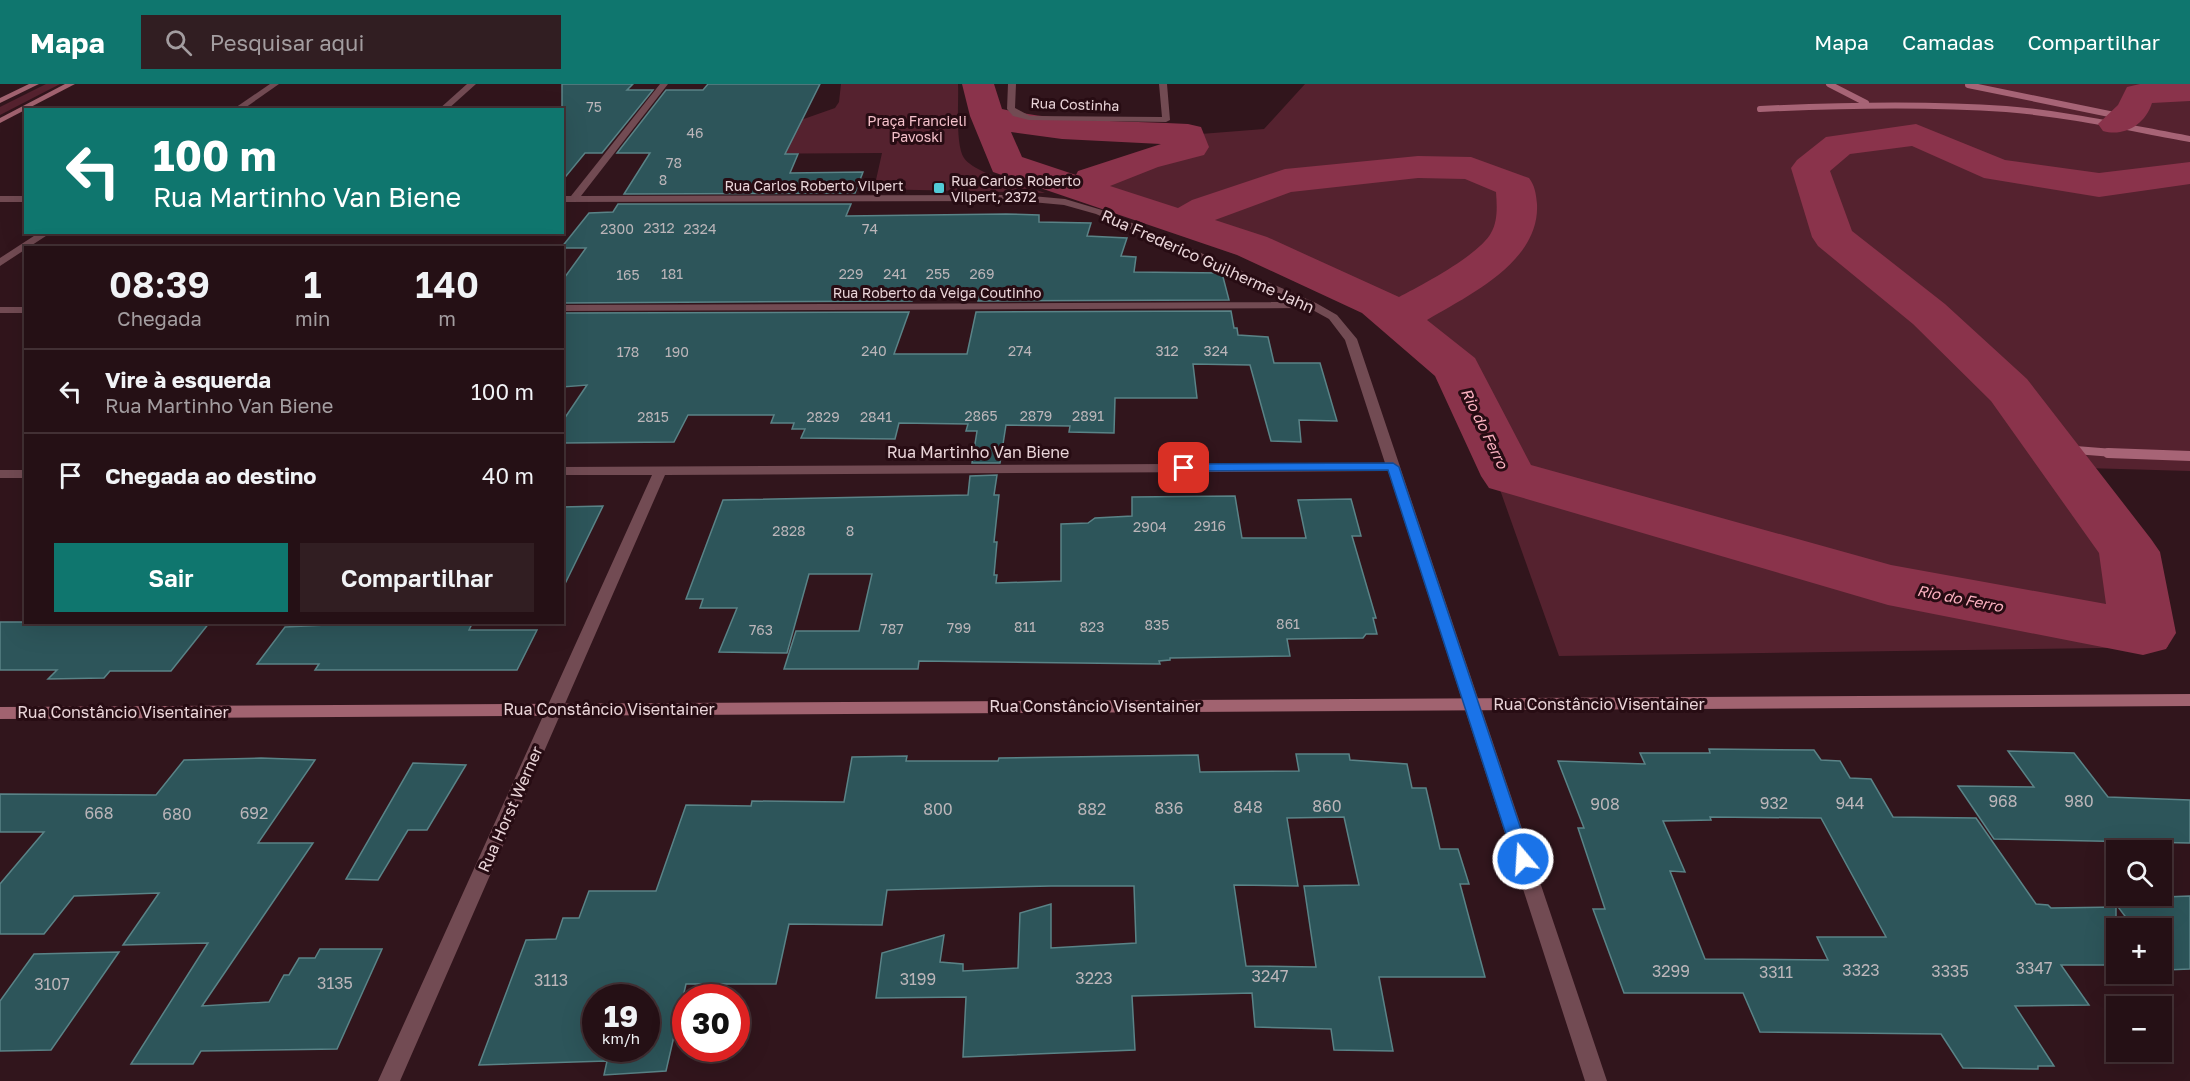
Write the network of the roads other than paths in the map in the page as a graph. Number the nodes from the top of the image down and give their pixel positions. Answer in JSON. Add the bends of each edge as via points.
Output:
{"nodes":[{"id":1,"x":34,"y":84,"type":"edge"},
{"id":2,"x":71,"y":84,"type":"edge"},
{"id":3,"x":275,"y":84,"type":"edge"},
{"id":4,"x":472,"y":84,"type":"edge"},
{"id":5,"x":664,"y":84,"type":"edge"},
{"id":6,"x":1012,"y":84,"type":"edge"},
{"id":7,"x":1163,"y":84,"type":"edge"},
{"id":8,"x":0,"y":101,"type":"edge"},
{"id":9,"x":24,"y":108,"type":"edge"},
{"id":10,"x":25,"y":108,"type":"edge"},
{"id":11,"x":239,"y":108,"type":"edge"},
{"id":12,"x":444,"y":108,"type":"edge"},
{"id":13,"x":0,"y":121,"type":"edge"},
{"id":14,"x":0,"y":199,"type":"edge"},
{"id":15,"x":24,"y":199,"type":"edge"},
{"id":16,"x":564,"y":199,"type":"edge"},
{"id":17,"x":574,"y":199,"type":"junction"},
{"id":18,"x":1065,"y":202,"type":"joint"},
{"id":19,"x":44,"y":234,"type":"edge"},
{"id":20,"x":26,"y":246,"type":"edge"},
{"id":21,"x":24,"y":247,"type":"edge"},
{"id":22,"x":0,"y":263,"type":"edge"},
{"id":23,"x":1312,"y":305,"type":"junction"},
{"id":24,"x":564,"y":308,"type":"edge"},
{"id":25,"x":0,"y":310,"type":"edge"},
{"id":26,"x":24,"y":310,"type":"edge"},
{"id":27,"x":1393,"y":467,"type":"junction"},
{"id":28,"x":564,"y":471,"type":"edge"},
{"id":29,"x":660,"y":471,"type":"junction"},
{"id":30,"x":0,"y":474,"type":"edge"},
{"id":31,"x":24,"y":474,"type":"edge"},
{"id":32,"x":2190,"y":700,"type":"edge"},
{"id":33,"x":1471,"y":704,"type":"junction"},
{"id":34,"x":554,"y":709,"type":"junction"},
{"id":35,"x":0,"y":713,"type":"edge"},
{"id":36,"x":388,"y":1081,"type":"edge"},
{"id":37,"x":1596,"y":1081,"type":"edge"}],
"edges":[{"from":1,"to":8,"type":"street"},
{"from":2,"to":10,"type":"street"},
{"from":3,"to":11,"type":"street"},
{"from":4,"to":12,"type":"street"},
{"from":5,"to":17,"type":"street"},
{"from":6,"to":7,"type":"street","name":"Rua Costinha","via":[[1011,109],[1029,118],[1166,120]]},
{"from":9,"to":13,"type":"street"},
{"from":14,"to":15,"type":"street"},
{"from":16,"to":17,"type":"street","name":"Rua Carlos Roberto Vilpert"},
{"from":17,"to":18,"type":"street","name":"Rua Carlos Roberto Vilpert","via":[[1021,198]]},
{"from":18,"to":23,"type":"street","name":"Rua Frederico Guilherme Jahn","via":[[1099,212]]},
{"from":19,"to":20,"type":"street"},
{"from":21,"to":22,"type":"street"},
{"from":23,"to":24,"type":"street","name":"Rua Roberto da Veiga Coutinho"},
{"from":23,"to":27,"type":"street","name":"Rua Frederico Guilherme Jahn","via":[[1333,317],[1351,339]]},
{"from":25,"to":26,"type":"street"},
{"from":27,"to":29,"type":"street","name":"Rua Martinho Van Biene"},
{"from":27,"to":33,"type":"street","name":"Rua Frederico Guilherme Jahn"},
{"from":28,"to":29,"type":"street","name":"Rua Martinho Van Biene"},
{"from":29,"to":34,"type":"street","name":"Rua Horst Werner"},
{"from":30,"to":31,"type":"street"},
{"from":32,"to":33,"type":"street","name":"Rua Constâncio Visentainer"},
{"from":33,"to":34,"type":"street","name":"Rua Constâncio Visentainer"},
{"from":33,"to":37,"type":"street","name":"Rua Frederico Guilherme Jahn"},
{"from":34,"to":35,"type":"street","name":"Rua Constâncio Visentainer"},
{"from":34,"to":36,"type":"street","name":"Rua Horst Werner"}]}
